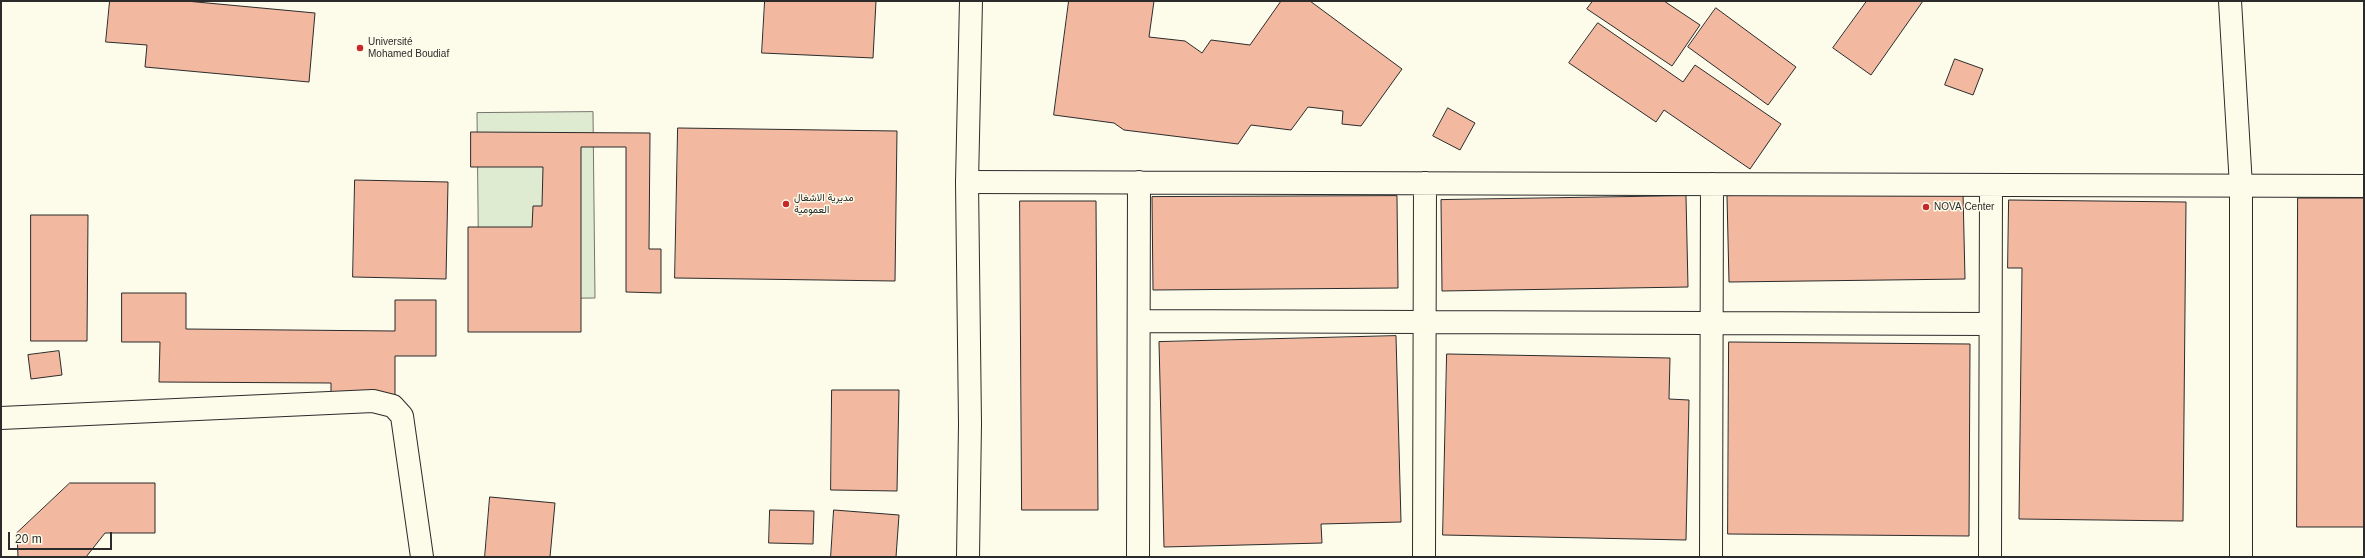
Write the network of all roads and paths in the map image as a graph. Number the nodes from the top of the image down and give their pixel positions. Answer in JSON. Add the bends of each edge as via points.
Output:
{"nodes":[{"id":1,"x":971,"y":1,"type":"edge"},
{"id":2,"x":2230,"y":1,"type":"edge"},
{"id":3,"x":967,"y":182,"type":"junction"},
{"id":4,"x":1139,"y":182,"type":"junction"},
{"id":5,"x":1424,"y":183,"type":"junction"},
{"id":6,"x":1712,"y":184,"type":"junction"},
{"id":7,"x":1991,"y":185,"type":"junction"},
{"id":8,"x":2241,"y":186,"type":"junction"},
{"id":9,"x":2364,"y":186,"type":"edge"},
{"id":10,"x":1139,"y":321,"type":"junction"},
{"id":11,"x":1425,"y":322,"type":"junction"},
{"id":12,"x":1712,"y":323,"type":"junction"},
{"id":13,"x":1990,"y":324,"type":"junction"},
{"id":14,"x":1,"y":418,"type":"edge"},
{"id":15,"x":422,"y":557,"type":"edge"},
{"id":16,"x":968,"y":557,"type":"edge"},
{"id":17,"x":1138,"y":557,"type":"edge"},
{"id":18,"x":1424,"y":557,"type":"edge"},
{"id":19,"x":1711,"y":557,"type":"edge"},
{"id":20,"x":1990,"y":557,"type":"edge"},
{"id":21,"x":2241,"y":557,"type":"edge"}],
"edges":[{"from":1,"to":3,"type":"street"},
{"from":2,"to":8,"type":"street"},
{"from":3,"to":4,"type":"street"},
{"from":3,"to":16,"type":"street","via":[[970,424]]},
{"from":4,"to":5,"type":"street"},
{"from":4,"to":10,"type":"street"},
{"from":5,"to":6,"type":"street"},
{"from":5,"to":11,"type":"street"},
{"from":6,"to":7,"type":"street"},
{"from":6,"to":12,"type":"street"},
{"from":7,"to":8,"type":"street"},
{"from":7,"to":13,"type":"street"},
{"from":8,"to":9,"type":"street"},
{"from":8,"to":21,"type":"street"},
{"from":10,"to":11,"type":"street"},
{"from":10,"to":17,"type":"street"},
{"from":11,"to":12,"type":"street"},
{"from":11,"to":18,"type":"street"},
{"from":12,"to":13,"type":"street"},
{"from":12,"to":19,"type":"street"},
{"from":13,"to":20,"type":"street"},
{"from":14,"to":15,"type":"street","via":[[373,400],[392,406],[402,416]]}]}
